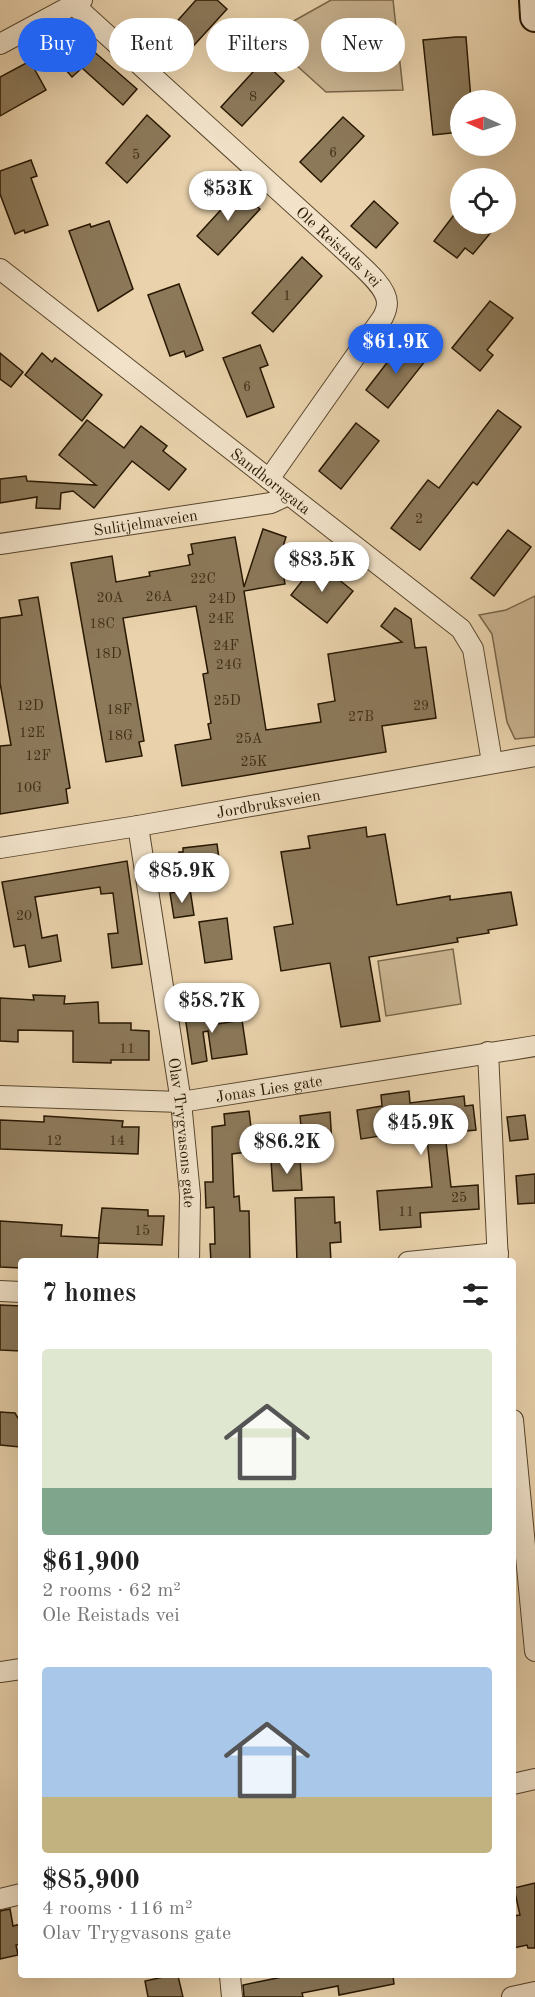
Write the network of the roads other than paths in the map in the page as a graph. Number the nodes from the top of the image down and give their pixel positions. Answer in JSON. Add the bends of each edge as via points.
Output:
{"nodes":[{"id":1,"x":534,"y":0,"type":"edge"},
{"id":2,"x":68,"y":4,"type":"edge"},
{"id":3,"x":535,"y":17,"type":"edge"},
{"id":4,"x":0,"y":44,"type":"edge"},
{"id":5,"x":0,"y":268,"type":"edge"},
{"id":6,"x":269,"y":479,"type":"junction"},
{"id":7,"x":288,"y":495,"type":"junction"},
{"id":8,"x":0,"y":544,"type":"edge"},
{"id":9,"x":535,"y":756,"type":"edge"},
{"id":10,"x":492,"y":762,"type":"junction"},
{"id":11,"x":138,"y":826,"type":"junction"},
{"id":12,"x":0,"y":848,"type":"edge"},
{"id":13,"x":535,"y":1046,"type":"edge"},
{"id":14,"x":488,"y":1052,"type":"junction"},
{"id":15,"x":0,"y":1096,"type":"edge"},
{"id":16,"x":180,"y":1102,"type":"junction"},
{"id":17,"x":498,"y":1257,"type":"edge"},
{"id":18,"x":189,"y":1258,"type":"edge"},
{"id":19,"x":480,"y":1258,"type":"edge"},
{"id":20,"x":0,"y":1291,"type":"edge"},
{"id":21,"x":18,"y":1292,"type":"edge"},
{"id":22,"x":516,"y":1482,"type":"edge"},
{"id":23,"x":518,"y":1524,"type":"edge"},
{"id":24,"x":535,"y":1651,"type":"edge"},
{"id":25,"x":18,"y":1669,"type":"edge"},
{"id":26,"x":0,"y":1672,"type":"edge"},
{"id":27,"x":535,"y":1779,"type":"edge"},
{"id":28,"x":516,"y":1783,"type":"edge"},
{"id":29,"x":18,"y":1895,"type":"edge"},
{"id":30,"x":0,"y":1899,"type":"edge"},
{"id":31,"x":230,"y":1978,"type":"edge"},
{"id":32,"x":535,"y":1992,"type":"edge"},
{"id":33,"x":232,"y":1997,"type":"edge"},
{"id":34,"x":512,"y":1997,"type":"edge"}],
"edges":[{"from":1,"to":3,"type":"street"},
{"from":2,"to":4,"type":"street"},
{"from":2,"to":6,"type":"street","name":"Ole Reistads vei","via":[[343,249],[385,293],[383,317]]},
{"from":5,"to":6,"type":"street","name":"Sandhorngata"},
{"from":6,"to":7,"type":"street","name":"Sandhorngata"},
{"from":7,"to":8,"type":"street","name":"Sulitjelmaveien","via":[[271,503]]},
{"from":7,"to":10,"type":"street","name":"Sandhorngata","via":[[461,629],[473,649]]},
{"from":9,"to":10,"type":"street","name":"Jordbruksveien"},
{"from":10,"to":11,"type":"street","name":"Jordbruksveien"},
{"from":11,"to":12,"type":"street","name":"Jordbruksveien"},
{"from":11,"to":16,"type":"street","name":"Olav Trygvasons gate"},
{"from":13,"to":14,"type":"street","name":"Jonas Lies gate"},
{"from":14,"to":16,"type":"street","name":"Jonas Lies gate"},
{"from":14,"to":17,"type":"street"},
{"from":15,"to":16,"type":"street","name":"Jonas Lies gate"},
{"from":16,"to":18,"type":"street","name":"Olav Trygvasons gate","via":[[190,1195]]},
{"from":17,"to":19,"type":"street"},
{"from":20,"to":21,"type":"street"},
{"from":22,"to":23,"type":"street"},
{"from":23,"to":24,"type":"street"},
{"from":25,"to":26,"type":"street"},
{"from":27,"to":28,"type":"street"},
{"from":29,"to":30,"type":"street"},
{"from":31,"to":33,"type":"street"},
{"from":32,"to":34,"type":"street"}]}
